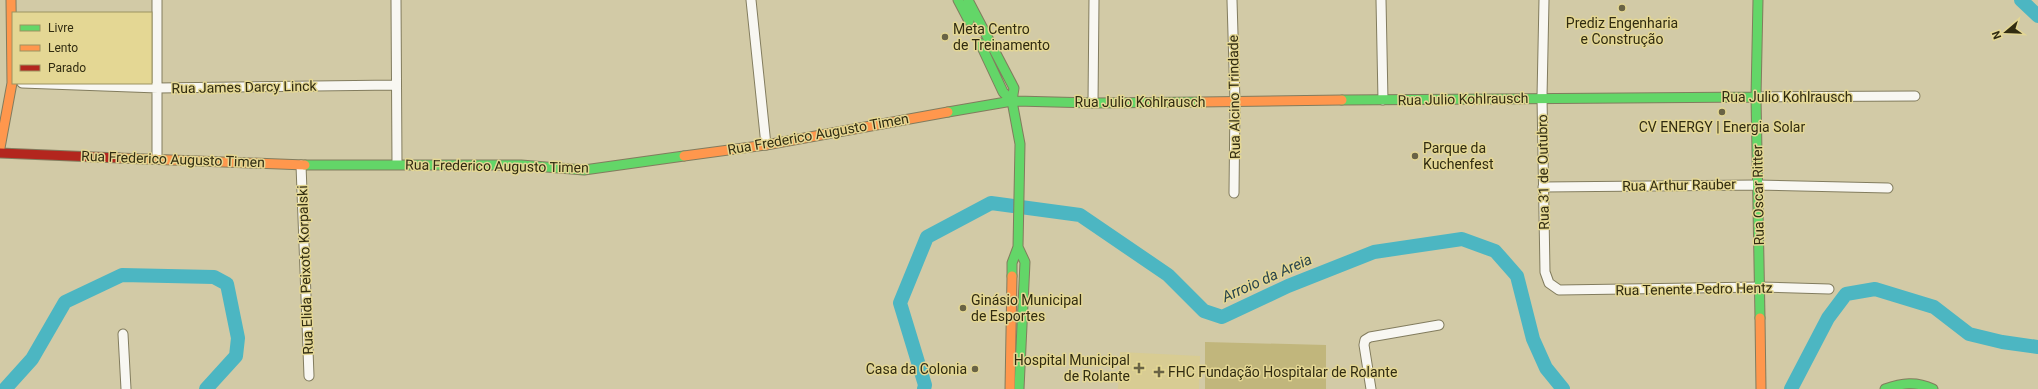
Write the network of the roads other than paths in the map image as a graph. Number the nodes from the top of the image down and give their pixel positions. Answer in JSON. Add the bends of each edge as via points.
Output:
{"nodes":[{"id":1,"x":11,"y":0,"type":"edge"},
{"id":2,"x":157,"y":0,"type":"edge"},
{"id":3,"x":396,"y":0,"type":"edge"},
{"id":4,"x":751,"y":0,"type":"edge"},
{"id":5,"x":958,"y":0,"type":"edge"},
{"id":6,"x":968,"y":0,"type":"edge"},
{"id":7,"x":1094,"y":0,"type":"edge"},
{"id":8,"x":1232,"y":0,"type":"edge"},
{"id":9,"x":1381,"y":0,"type":"edge"},
{"id":10,"x":1544,"y":0,"type":"edge"},
{"id":11,"x":1758,"y":0,"type":"edge"},
{"id":12,"x":984,"y":42,"type":"junction"},
{"id":13,"x":12,"y":83,"type":"edge"},
{"id":14,"x":49,"y":84,"type":"edge"},
{"id":15,"x":395,"y":85,"type":"junction"},
{"id":16,"x":158,"y":88,"type":"junction"},
{"id":17,"x":1915,"y":96,"type":"dead end"},
{"id":18,"x":1542,"y":97,"type":"junction"},
{"id":19,"x":1756,"y":97,"type":"junction"},
{"id":20,"x":1383,"y":100,"type":"junction"},
{"id":21,"x":1012,"y":101,"type":"junction"},
{"id":22,"x":1235,"y":102,"type":"junction"},
{"id":23,"x":1093,"y":103,"type":"junction"},
{"id":24,"x":766,"y":145,"type":"junction"},
{"id":25,"x":0,"y":148,"type":"edge"},
{"id":26,"x":0,"y":153,"type":"edge"},
{"id":27,"x":157,"y":158,"type":"junction"},
{"id":28,"x":396,"y":164,"type":"junction"},
{"id":29,"x":301,"y":165,"type":"junction"},
{"id":30,"x":1757,"y":185,"type":"junction"},
{"id":31,"x":1543,"y":187,"type":"junction"},
{"id":32,"x":1888,"y":188,"type":"dead end"},
{"id":33,"x":1234,"y":193,"type":"dead end"},
{"id":34,"x":1018,"y":247,"type":"junction"},
{"id":35,"x":1760,"y":287,"type":"junction"},
{"id":36,"x":1829,"y":289,"type":"dead end"},
{"id":37,"x":1559,"y":290,"type":"joint"},
{"id":38,"x":1439,"y":325,"type":"dead end"},
{"id":39,"x":123,"y":334,"type":"dead end"},
{"id":40,"x":1011,"y":334,"type":"junction"},
{"id":41,"x":1021,"y":336,"type":"junction"},
{"id":42,"x":309,"y":376,"type":"dead end"},
{"id":43,"x":126,"y":389,"type":"edge"},
{"id":44,"x":1010,"y":389,"type":"edge"},
{"id":45,"x":1019,"y":389,"type":"edge"},
{"id":46,"x":1371,"y":389,"type":"edge"},
{"id":47,"x":1760,"y":389,"type":"edge"},
{"id":48,"x":1885,"y":389,"type":"edge"},
{"id":49,"x":1933,"y":389,"type":"edge"}],
"edges":[{"from":1,"to":13,"type":"street"},
{"from":2,"to":16,"type":"street"},
{"from":3,"to":15,"type":"street"},
{"from":4,"to":24,"type":"street"},
{"from":5,"to":12,"type":"street"},
{"from":6,"to":12,"type":"street"},
{"from":7,"to":23,"type":"street"},
{"from":8,"to":22,"type":"street","name":"Rua Alcino Trindade"},
{"from":9,"to":20,"type":"street"},
{"from":10,"to":18,"type":"street","name":"Rua 31 de Outubro"},
{"from":11,"to":19,"type":"street","name":"Rua Oscar Ritter"},
{"from":12,"to":21,"type":"street","via":[[1014,88]]},
{"from":13,"to":25,"type":"street"},
{"from":14,"to":16,"type":"street","name":"Rua James Darcy Linck"},
{"from":15,"to":16,"type":"street","name":"Rua James Darcy Linck"},
{"from":15,"to":28,"type":"street"},
{"from":16,"to":27,"type":"street"},
{"from":17,"to":19,"type":"street","name":"Rua Julio Kohlrausch"},
{"from":18,"to":19,"type":"street","name":"Rua Julio Kohlrausch"},
{"from":18,"to":20,"type":"street","name":"Rua Julio Kohlrausch"},
{"from":18,"to":31,"type":"street","name":"Rua 31 de Outubro"},
{"from":19,"to":30,"type":"street","name":"Rua Oscar Ritter"},
{"from":20,"to":22,"type":"street","name":"Rua Julio Kohlrausch"},
{"from":21,"to":23,"type":"street","name":"Rua Julio Kohlrausch"},
{"from":21,"to":24,"type":"street","name":"Rua Frederico Augusto Timen"},
{"from":21,"to":34,"type":"street","via":[[1018,126]]},
{"from":22,"to":23,"type":"street","name":"Rua Julio Kohlrausch"},
{"from":22,"to":33,"type":"street","name":"Rua Alcino Trindade"},
{"from":24,"to":28,"type":"street","name":"Rua Frederico Augusto Timen","via":[[584,170],[521,165]]},
{"from":26,"to":27,"type":"street","name":"Rua Frederico Augusto Timen"},
{"from":27,"to":29,"type":"street","name":"Rua Frederico Augusto Timen"},
{"from":28,"to":29,"type":"street","name":"Rua Frederico Augusto Timen"},
{"from":29,"to":42,"type":"street","name":"Rua Elida Peixoto Korpalski"},
{"from":30,"to":31,"type":"street","name":"Rua Arthur Rauber"},
{"from":30,"to":32,"type":"street","name":"Rua Arthur Rauber"},
{"from":30,"to":35,"type":"street","name":"Rua Oscar Ritter"},
{"from":31,"to":37,"type":"street","name":"Rua 31 de Outubro","via":[[1545,272],[1549,283]]},
{"from":34,"to":40,"type":"street","via":[[1012,263]]},
{"from":34,"to":41,"type":"street","via":[[1025,262]]},
{"from":35,"to":36,"type":"street","name":"Rua Tenente Pedro Hentz"},
{"from":35,"to":37,"type":"street","name":"Rua Tenente Pedro Hentz"},
{"from":35,"to":47,"type":"street","name":"Rua Oscar Ritter"},
{"from":38,"to":46,"type":"street","via":[[1365,340]]},
{"from":39,"to":43,"type":"street"},
{"from":40,"to":41,"type":"street"},
{"from":40,"to":44,"type":"street"},
{"from":41,"to":45,"type":"street"},
{"from":48,"to":49,"type":"street","via":[[1906,382],[1924,383]]}]}
